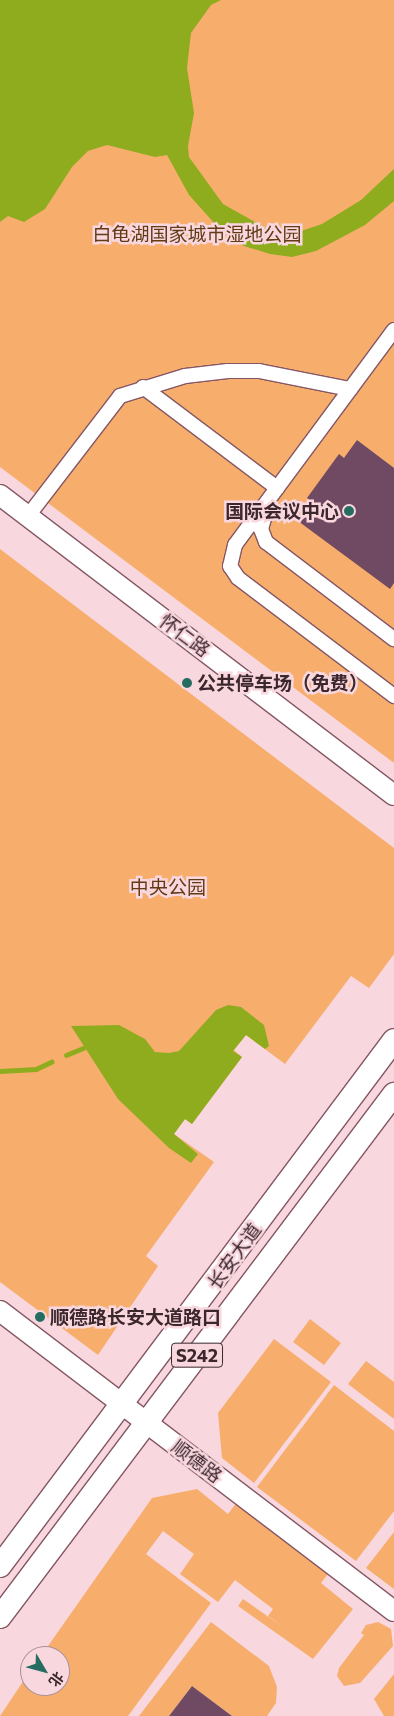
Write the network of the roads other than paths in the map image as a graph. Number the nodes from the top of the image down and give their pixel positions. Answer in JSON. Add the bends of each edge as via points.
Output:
{"nodes":[{"id":1,"x":394,"y":330,"type":"edge"},
{"id":2,"x":143,"y":388,"type":"junction"},
{"id":3,"x":350,"y":389,"type":"junction"},
{"id":4,"x":277,"y":488,"type":"junction"},
{"id":5,"x":0,"y":495,"type":"edge"},
{"id":6,"x":28,"y":516,"type":"junction"},
{"id":7,"x":394,"y":639,"type":"edge"},
{"id":8,"x":394,"y":696,"type":"edge"},
{"id":9,"x":394,"y":795,"type":"edge"},
{"id":10,"x":394,"y":1040,"type":"edge"},
{"id":11,"x":394,"y":1094,"type":"edge"},
{"id":12,"x":0,"y":1311,"type":"edge"},
{"id":13,"x":124,"y":1405,"type":"junction"},
{"id":14,"x":147,"y":1422,"type":"junction"},
{"id":15,"x":0,"y":1566,"type":"edge"},
{"id":16,"x":394,"y":1611,"type":"edge"},
{"id":17,"x":0,"y":1617,"type":"edge"}],
"edges":[{"from":1,"to":3,"type":"street"},
{"from":2,"to":3,"type":"street","via":[[185,376],[259,371]]},
{"from":2,"to":4,"type":"street"},
{"from":2,"to":6,"type":"street","via":[[120,396],[106,409]]},
{"from":3,"to":4,"type":"street"},
{"from":4,"to":7,"type":"street","via":[[262,520],[266,542]]},
{"from":4,"to":8,"type":"street","via":[[234,545],[232,572]]},
{"from":5,"to":6,"type":"street","name":"怀仁路"},
{"from":6,"to":9,"type":"street","name":"怀仁路"},
{"from":10,"to":13,"type":"main road","name":"长安大道","number":"S242"},
{"from":11,"to":14,"type":"main road","name":"长安大道","number":"S242"},
{"from":12,"to":13,"type":"street","name":"顺德路"},
{"from":13,"to":14,"type":"street","name":"顺德路"},
{"from":13,"to":15,"type":"main road","name":"长安大道","number":"S242"},
{"from":14,"to":16,"type":"street","name":"顺德路"},
{"from":14,"to":17,"type":"main road","name":"长安大道","number":"S242"}]}
